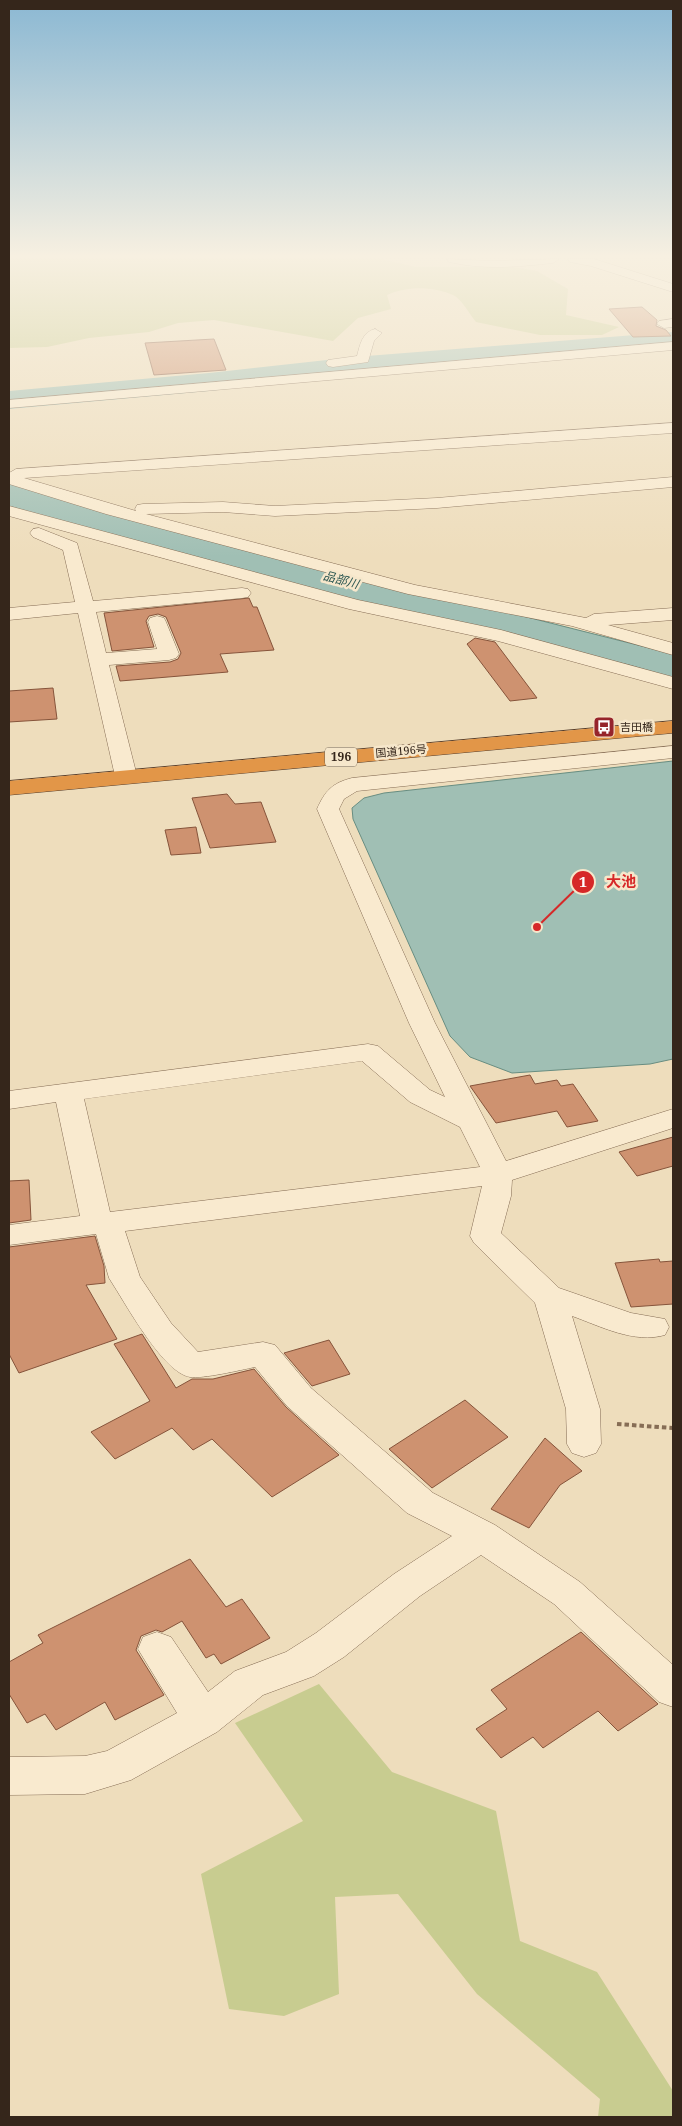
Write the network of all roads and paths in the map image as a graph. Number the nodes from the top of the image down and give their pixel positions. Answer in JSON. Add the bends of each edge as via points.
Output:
{"nodes":[{"id":1,"x":522,"y":358,"type":"edge"},
{"id":2,"x":363,"y":359,"type":"joint"},
{"id":3,"x":376,"y":370,"type":"junction"},
{"id":4,"x":170,"y":391,"type":"junction"},
{"id":5,"x":9,"y":404,"type":"edge"},
{"id":6,"x":673,"y":428,"type":"edge"},
{"id":7,"x":9,"y":474,"type":"edge"},
{"id":8,"x":9,"y":479,"type":"edge"},
{"id":9,"x":673,"y":482,"type":"edge"},
{"id":10,"x":112,"y":510,"type":"junction"},
{"id":11,"x":9,"y":512,"type":"edge"},
{"id":12,"x":9,"y":521,"type":"edge"},
{"id":13,"x":242,"y":593,"type":"dead end"},
{"id":14,"x":84,"y":608,"type":"junction"},
{"id":15,"x":9,"y":614,"type":"edge"},
{"id":16,"x":673,"y":614,"type":"edge"},
{"id":17,"x":575,"y":621,"type":"junction"},
{"id":18,"x":157,"y":622,"type":"dead end"},
{"id":19,"x":673,"y":649,"type":"edge"},
{"id":20,"x":97,"y":660,"type":"junction"},
{"id":21,"x":673,"y":683,"type":"edge"},
{"id":22,"x":673,"y":727,"type":"edge"},
{"id":23,"x":673,"y":752,"type":"edge"},
{"id":24,"x":126,"y":776,"type":"junction"},
{"id":25,"x":9,"y":788,"type":"edge"},
{"id":26,"x":68,"y":1092,"type":"junction"},
{"id":27,"x":9,"y":1100,"type":"edge"},
{"id":28,"x":673,"y":1118,"type":"edge"},
{"id":29,"x":471,"y":1121,"type":"junction"},
{"id":30,"x":498,"y":1174,"type":"junction"},
{"id":31,"x":102,"y":1224,"type":"junction"},
{"id":32,"x":9,"y":1235,"type":"edge"},
{"id":33,"x":548,"y":1296,"type":"junction"},
{"id":34,"x":653,"y":1327,"type":"dead end"},
{"id":35,"x":673,"y":1428,"type":"edge"},
{"id":36,"x":584,"y":1433,"type":"joint"},
{"id":37,"x":482,"y":1535,"type":"junction"},
{"id":38,"x":157,"y":1648,"type":"dead end"},
{"id":39,"x":673,"y":1690,"type":"edge"},
{"id":40,"x":203,"y":1719,"type":"junction"},
{"id":41,"x":9,"y":1776,"type":"edge"}],
"edges":[{"from":1,"to":3,"type":"street"},
{"from":2,"to":3,"type":"street"},
{"from":2,"to":4,"type":"street","via":[[163,380]]},
{"from":3,"to":4,"type":"street"},
{"from":4,"to":5,"type":"street"},
{"from":6,"to":7,"type":"street"},
{"from":8,"to":10,"type":"street"},
{"from":9,"to":10,"type":"street","via":[[436,503],[275,511],[223,507]]},
{"from":10,"to":17,"type":"street","via":[[414,590]]},
{"from":11,"to":21,"type":"street","via":[[356,605],[501,636]]},
{"from":12,"to":14,"type":"street","via":[[71,547]]},
{"from":13,"to":14,"type":"street"},
{"from":14,"to":15,"type":"street"},
{"from":14,"to":20,"type":"street"},
{"from":16,"to":17,"type":"street"},
{"from":17,"to":19,"type":"street"},
{"from":18,"to":20,"type":"street","via":[[169,654]]},
{"from":20,"to":24,"type":"street"},
{"from":22,"to":24,"type":"highway","name":"国道196号","number":"196"},
{"from":23,"to":29,"type":"street","via":[[352,785],[334,796],[328,810],[422,1023]]},
{"from":24,"to":25,"type":"highway","name":"国道196号","number":"196"},
{"from":26,"to":27,"type":"street"},
{"from":26,"to":29,"type":"street","via":[[368,1052],[420,1096]]},
{"from":26,"to":31,"type":"street"},
{"from":28,"to":30,"type":"street"},
{"from":29,"to":30,"type":"street"},
{"from":30,"to":31,"type":"street"},
{"from":30,"to":33,"type":"street","via":[[496,1196],[485,1236]]},
{"from":31,"to":32,"type":"street"},
{"from":31,"to":37,"type":"street","via":[[125,1278],[159,1331],[191,1365],[263,1354],[299,1397],[420,1503]]},
{"from":33,"to":34,"type":"street","via":[[629,1324]]},
{"from":33,"to":36,"type":"street","via":[[583,1409]]},
{"from":35,"to":36,"type":"path"},
{"from":37,"to":39,"type":"street","via":[[567,1593]]},
{"from":37,"to":40,"type":"street","via":[[407,1585],[330,1645],[300,1664],[249,1682]]},
{"from":38,"to":40,"type":"street"},
{"from":40,"to":41,"type":"street","via":[[116,1767],[85,1775]]}]}
